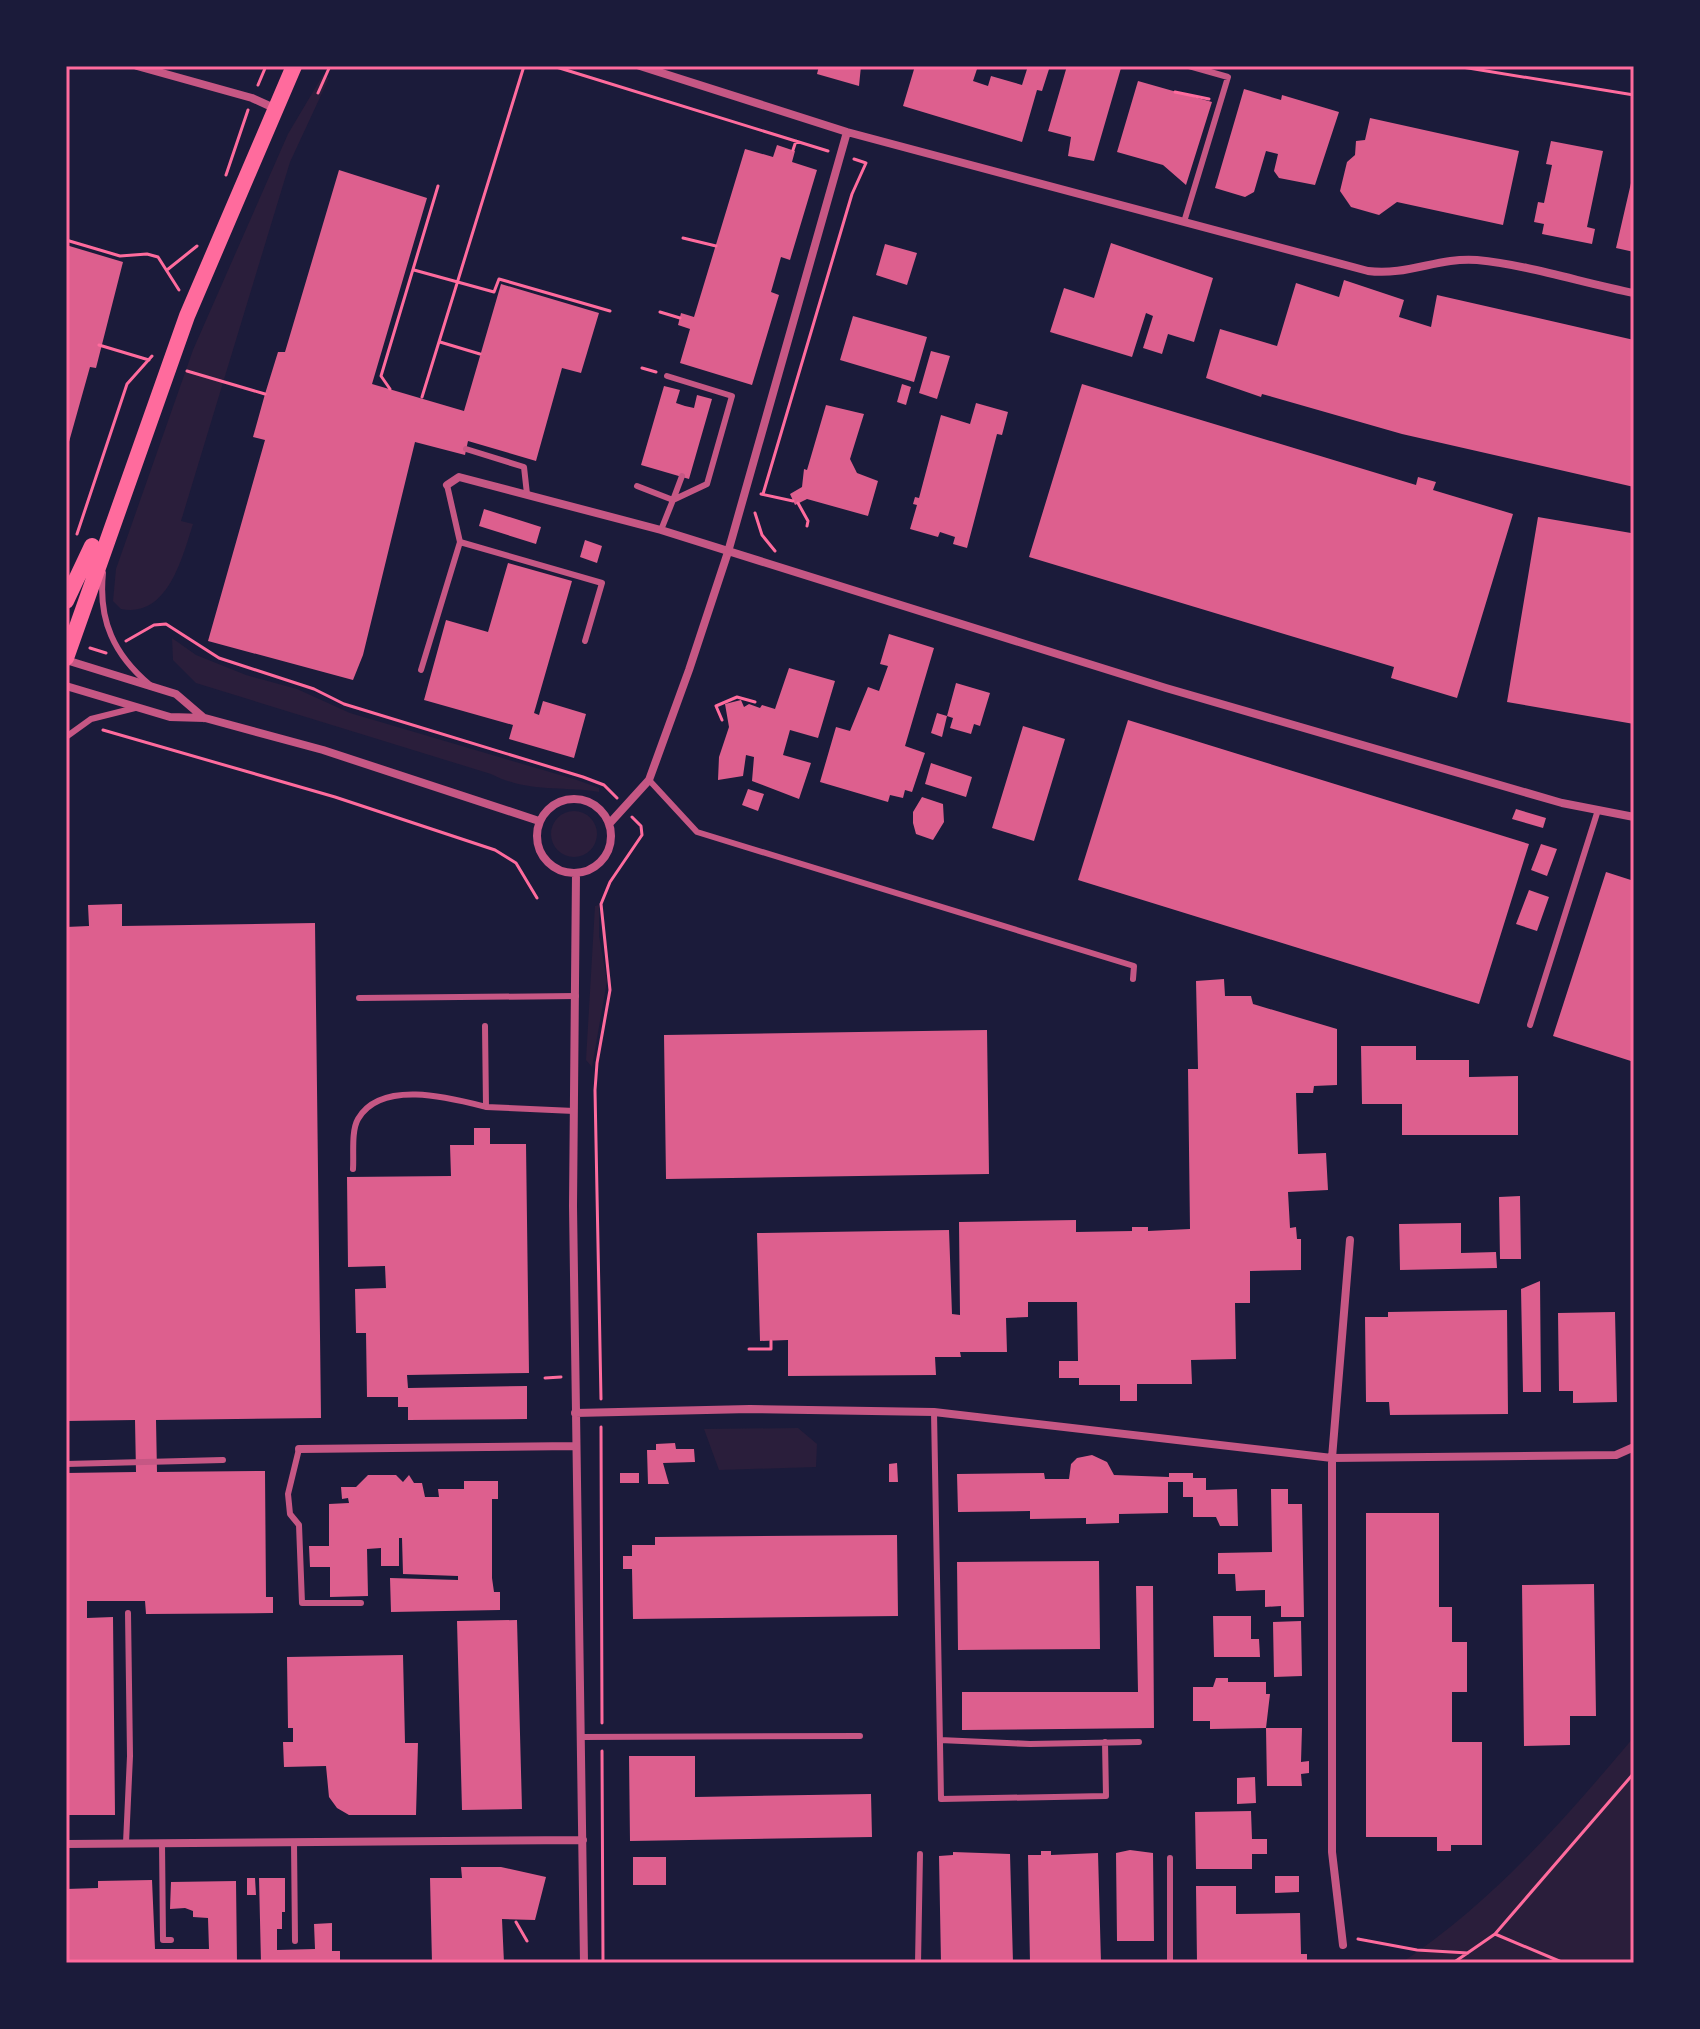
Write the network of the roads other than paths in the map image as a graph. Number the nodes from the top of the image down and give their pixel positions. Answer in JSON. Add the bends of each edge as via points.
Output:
{"nodes":[{"id":1,"x":137,"y":66,"type":"edge"},
{"id":2,"x":294,"y":66,"type":"edge"},
{"id":3,"x":640,"y":66,"type":"edge"},
{"id":4,"x":1189,"y":66,"type":"edge"},
{"id":5,"x":274,"y":108,"type":"junction"},
{"id":6,"x":847,"y":132,"type":"junction"},
{"id":7,"x":1184,"y":222,"type":"junction"},
{"id":8,"x":1634,"y":293,"type":"edge"},
{"id":9,"x":667,"y":376,"type":"dead end"},
{"id":10,"x":708,"y":388,"type":"junction"},
{"id":11,"x":705,"y":397,"type":"dead end"},
{"id":12,"x":466,"y":449,"type":"dead end"},
{"id":13,"x":682,"y":476,"type":"dead end"},
{"id":14,"x":126,"y":481,"type":"junction"},
{"id":15,"x":447,"y":485,"type":"joint"},
{"id":16,"x":637,"y":486,"type":"dead end"},
{"id":17,"x":527,"y":494,"type":"junction"},
{"id":18,"x":673,"y":500,"type":"junction"},
{"id":19,"x":115,"y":511,"type":"junction"},
{"id":20,"x":661,"y":530,"type":"junction"},
{"id":21,"x":460,"y":542,"type":"junction"},
{"id":22,"x":728,"y":552,"type":"junction"},
{"id":23,"x":66,"y":601,"type":"edge"},
{"id":24,"x":585,"y":641,"type":"dead end"},
{"id":25,"x":66,"y":659,"type":"edge"},
{"id":26,"x":421,"y":670,"type":"dead end"},
{"id":27,"x":66,"y":686,"type":"edge"},
{"id":28,"x":152,"y":687,"type":"junction"},
{"id":29,"x":140,"y":707,"type":"junction"},
{"id":30,"x":205,"y":718,"type":"junction"},
{"id":31,"x":66,"y":737,"type":"edge"},
{"id":32,"x":649,"y":780,"type":"junction"},
{"id":33,"x":1598,"y":810,"type":"junction"},
{"id":34,"x":1634,"y":817,"type":"edge"},
{"id":35,"x":539,"y":821,"type":"junction"},
{"id":36,"x":609,"y":824,"type":"junction"},
{"id":37,"x":576,"y":873,"type":"junction"},
{"id":38,"x":1133,"y":979,"type":"dead end"},
{"id":39,"x":576,"y":996,"type":"junction"},
{"id":40,"x":359,"y":998,"type":"dead end"},
{"id":41,"x":1530,"y":1025,"type":"dead end"},
{"id":42,"x":485,"y":1026,"type":"dead end"},
{"id":43,"x":486,"y":1107,"type":"junction"},
{"id":44,"x":574,"y":1111,"type":"junction"},
{"id":45,"x":353,"y":1169,"type":"dead end"},
{"id":46,"x":1350,"y":1240,"type":"dead end"},
{"id":47,"x":934,"y":1412,"type":"junction"},
{"id":48,"x":575,"y":1413,"type":"junction"},
{"id":49,"x":575,"y":1446,"type":"junction"},
{"id":50,"x":1634,"y":1447,"type":"edge"},
{"id":51,"x":299,"y":1449,"type":"joint"},
{"id":52,"x":1332,"y":1458,"type":"junction"},
{"id":53,"x":223,"y":1460,"type":"dead end"},
{"id":54,"x":66,"y":1464,"type":"edge"},
{"id":55,"x":361,"y":1603,"type":"dead end"},
{"id":56,"x":128,"y":1613,"type":"dead end"},
{"id":57,"x":860,"y":1736,"type":"dead end"},
{"id":58,"x":581,"y":1737,"type":"junction"},
{"id":59,"x":940,"y":1740,"type":"junction"},
{"id":60,"x":1105,"y":1742,"type":"junction"},
{"id":61,"x":1139,"y":1742,"type":"dead end"},
{"id":62,"x":583,"y":1840,"type":"junction"},
{"id":63,"x":294,"y":1842,"type":"junction"},
{"id":64,"x":126,"y":1843,"type":"junction"},
{"id":65,"x":162,"y":1843,"type":"junction"},
{"id":66,"x":66,"y":1844,"type":"edge"},
{"id":67,"x":920,"y":1854,"type":"dead end"},
{"id":68,"x":1170,"y":1858,"type":"dead end"},
{"id":69,"x":171,"y":1940,"type":"dead end"},
{"id":70,"x":1343,"y":1940,"type":"road end"},
{"id":71,"x":295,"y":1941,"type":"dead end"},
{"id":72,"x":584,"y":1963,"type":"edge"},
{"id":73,"x":918,"y":1963,"type":"edge"},
{"id":74,"x":1170,"y":1963,"type":"edge"}],
"edges":[{"from":1,"to":5,"type":"street"},
{"from":2,"to":5,"type":"main road"},
{"from":3,"to":6,"type":"street"},
{"from":4,"to":7,"type":"lane","via":[[1228,77]]},
{"from":5,"to":14,"type":"main road","via":[[187,316]]},
{"from":6,"to":7,"type":"street"},
{"from":6,"to":22,"type":"street"},
{"from":7,"to":8,"type":"street","via":[[1368,271],[1393,274],[1444,261],[1478,260]]},
{"from":9,"to":10,"type":"lane"},
{"from":10,"to":11,"type":"lane"},
{"from":10,"to":18,"type":"lane","via":[[732,396],[707,484]]},
{"from":12,"to":17,"type":"lane","via":[[524,467]]},
{"from":13,"to":18,"type":"lane"},
{"from":14,"to":19,"type":"main road"},
{"from":14,"to":23,"type":"main road"},
{"from":15,"to":17,"type":"street","via":[[459,477]]},
{"from":15,"to":21,"type":"lane"},
{"from":16,"to":18,"type":"lane"},
{"from":17,"to":20,"type":"street"},
{"from":18,"to":20,"type":"lane"},
{"from":19,"to":25,"type":"main road"},
{"from":19,"to":28,"type":"lane","via":[[102,605],[114,648]]},
{"from":20,"to":22,"type":"street"},
{"from":21,"to":24,"type":"lane","via":[[602,583]]},
{"from":21,"to":26,"type":"lane"},
{"from":22,"to":32,"type":"street"},
{"from":22,"to":33,"type":"street","via":[[1166,688]]},
{"from":25,"to":28,"type":"street"},
{"from":27,"to":29,"type":"street"},
{"from":28,"to":30,"type":"street","via":[[176,694]]},
{"from":29,"to":30,"type":"street","via":[[170,717]]},
{"from":29,"to":31,"type":"lane","via":[[87,722]]},
{"from":30,"to":35,"type":"street","via":[[323,750]]},
{"from":32,"to":36,"type":"street"},
{"from":32,"to":38,"type":"lane","via":[[697,832],[1134,966]]},
{"from":33,"to":34,"type":"street"},
{"from":33,"to":41,"type":"lane"},
{"from":35,"to":36,"type":"street","via":[[556,802],[569,798],[594,804]]},
{"from":35,"to":37,"type":"street","via":[[536,833],[543,857],[563,872]]},
{"from":36,"to":37,"type":"street","via":[[605,857]]},
{"from":37,"to":39,"type":"street"},
{"from":39,"to":40,"type":"lane"},
{"from":39,"to":44,"type":"street"},
{"from":42,"to":43,"type":"lane"},
{"from":43,"to":44,"type":"lane"},
{"from":43,"to":45,"type":"lane","via":[[436,1095],[407,1095],[370,1105],[356,1122]]},
{"from":44,"to":48,"type":"street"},
{"from":46,"to":52,"type":"street"},
{"from":47,"to":48,"type":"street"},
{"from":47,"to":52,"type":"street"},
{"from":47,"to":59,"type":"lane"},
{"from":48,"to":49,"type":"street"},
{"from":49,"to":51,"type":"street"},
{"from":49,"to":58,"type":"street"},
{"from":50,"to":52,"type":"street","via":[[1616,1455]]},
{"from":51,"to":55,"type":"lane","via":[[288,1494],[290,1514],[299,1525],[302,1603]]},
{"from":52,"to":70,"type":"street","via":[[1332,1852]]},
{"from":53,"to":54,"type":"lane"},
{"from":56,"to":64,"type":"lane"},
{"from":57,"to":58,"type":"lane"},
{"from":58,"to":62,"type":"street"},
{"from":59,"to":60,"type":"lane"},
{"from":59,"to":60,"type":"lane","via":[[941,1799],[1106,1796]]},
{"from":60,"to":61,"type":"lane"},
{"from":62,"to":63,"type":"street"},
{"from":62,"to":72,"type":"street"},
{"from":63,"to":65,"type":"street"},
{"from":63,"to":71,"type":"lane"},
{"from":64,"to":65,"type":"street"},
{"from":64,"to":66,"type":"street"},
{"from":65,"to":69,"type":"lane","via":[[163,1940]]},
{"from":67,"to":73,"type":"lane"},
{"from":68,"to":74,"type":"lane"}]}
